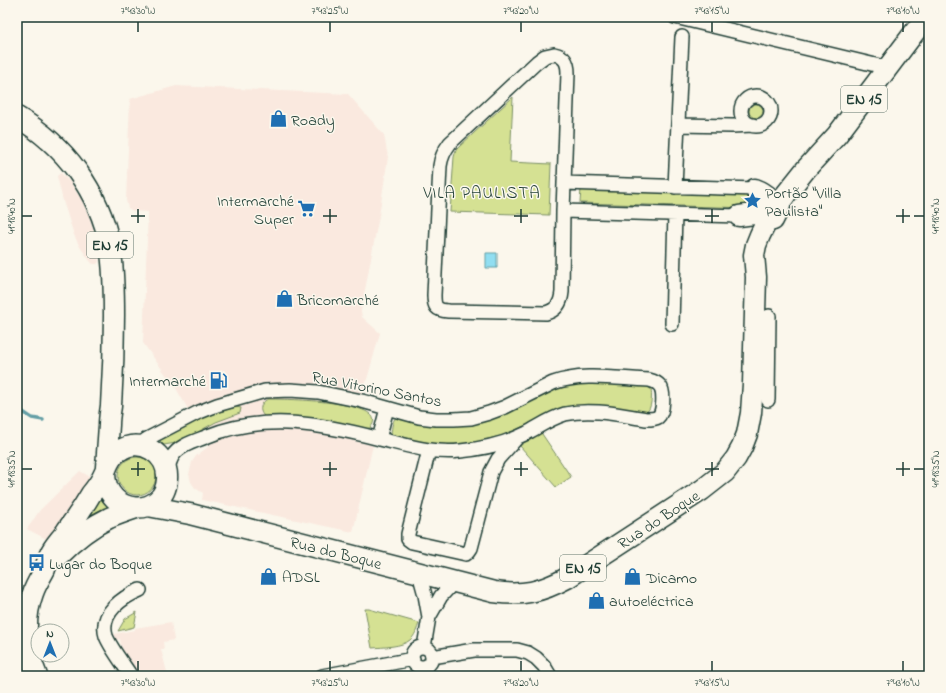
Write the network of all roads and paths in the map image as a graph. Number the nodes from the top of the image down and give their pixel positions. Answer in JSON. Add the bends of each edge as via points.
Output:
{"nodes":[{"id":1,"x":676,"y":17,"type":"edge"},
{"id":2,"x":926,"y":17,"type":"edge"},
{"id":3,"x":682,"y":37,"type":"dead end"},
{"id":4,"x":889,"y":66,"type":"junction"},
{"id":5,"x":741,"y":111,"type":"junction"},
{"id":6,"x":17,"y":117,"type":"edge"},
{"id":7,"x":678,"y":125,"type":"junction"},
{"id":8,"x":753,"y":125,"type":"junction"},
{"id":9,"x":732,"y":126,"type":"junction"},
{"id":10,"x":564,"y":182,"type":"junction"},
{"id":11,"x":798,"y":185,"type":"junction"},
{"id":12,"x":675,"y":186,"type":"junction"},
{"id":13,"x":755,"y":189,"type":"junction"},
{"id":14,"x":776,"y":208,"type":"junction"},
{"id":15,"x":563,"y":211,"type":"junction"},
{"id":16,"x":675,"y":214,"type":"junction"},
{"id":17,"x":739,"y":216,"type":"junction"},
{"id":18,"x":761,"y":244,"type":"junction"},
{"id":19,"x":769,"y":316,"type":"dead end"},
{"id":20,"x":672,"y":324,"type":"dead end"},
{"id":21,"x":761,"y":384,"type":"junction"},
{"id":22,"x":768,"y":400,"type":"dead end"},
{"id":23,"x":111,"y":408,"type":"junction"},
{"id":24,"x":387,"y":408,"type":"junction"},
{"id":25,"x":519,"y":436,"type":"junction"},
{"id":26,"x":379,"y":438,"type":"junction"},
{"id":27,"x":137,"y":446,"type":"junction"},
{"id":28,"x":429,"y":450,"type":"junction"},
{"id":29,"x":106,"y":470,"type":"junction"},
{"id":30,"x":167,"y":478,"type":"junction"},
{"id":31,"x":142,"y":507,"type":"junction"},
{"id":32,"x":190,"y":514,"type":"junction"},
{"id":33,"x":45,"y":568,"type":"junction"},
{"id":34,"x":419,"y":573,"type":"junction"},
{"id":35,"x":454,"y":582,"type":"junction"},
{"id":36,"x":140,"y":590,"type":"dead end"},
{"id":37,"x":23,"y":608,"type":"edge"},
{"id":38,"x":429,"y":617,"type":"junction"},
{"id":39,"x":428,"y":652,"type":"junction"},
{"id":40,"x":420,"y":667,"type":"edge"},
{"id":41,"x":37,"y":676,"type":"edge"},
{"id":42,"x":131,"y":676,"type":"edge"},
{"id":43,"x":322,"y":676,"type":"edge"},
{"id":44,"x":550,"y":676,"type":"edge"}],
"edges":[{"from":1,"to":4,"type":"street"},
{"from":2,"to":4,"type":"main road","number":"EN 15"},
{"from":3,"to":7,"type":"street"},
{"from":4,"to":11,"type":"main road","name":"Rua do Boque","number":"EN 15"},
{"from":5,"to":8,"type":"street","via":[[748,124]]},
{"from":5,"to":8,"type":"street","via":[[747,99],[756,96],[765,99],[770,107],[769,116],[763,123]]},
{"from":5,"to":9,"type":"street","via":[[739,119]]},
{"from":6,"to":23,"type":"main road","number":"EN 15","via":[[45,136],[70,160],[101,214],[112,256],[114,287]]},
{"from":7,"to":9,"type":"street"},
{"from":7,"to":12,"type":"street"},
{"from":8,"to":9,"type":"street"},
{"from":10,"to":12,"type":"street"},
{"from":10,"to":15,"type":"street"},
{"from":10,"to":15,"type":"street","via":[[568,68],[562,57],[554,54],[541,58],[450,143],[441,157],[434,295],[436,308],[448,311],[541,313],[554,310],[562,297]]},
{"from":11,"to":13,"type":"main road"},
{"from":11,"to":14,"type":"main road","name":"Rua do Boque","number":"EN 15"},
{"from":11,"to":18,"type":"main road","name":"Rua do Boque","number":"EN 15","via":[[767,240]]},
{"from":12,"to":13,"type":"street"},
{"from":13,"to":14,"type":"main road","via":[[766,194]]},
{"from":14,"to":17,"type":"main road"},
{"from":14,"to":18,"type":"main road","name":"Rua do Boque","number":"EN 15","via":[[764,225]]},
{"from":15,"to":16,"type":"street"},
{"from":16,"to":17,"type":"street"},
{"from":16,"to":20,"type":"street"},
{"from":17,"to":18,"type":"main road","via":[[751,224]]},
{"from":18,"to":21,"type":"main road","name":"Rua do Boque","number":"EN 15","via":[[754,255]]},
{"from":19,"to":21,"type":"street"},
{"from":21,"to":22,"type":"street"},
{"from":21,"to":35,"type":"main road","name":"Rua do Boque","number":"EN 15","via":[[742,447],[725,472],[702,490],[572,575],[548,587],[528,593],[506,594]]},
{"from":23,"to":27,"type":"main road","number":"EN 15","via":[[124,434]]},
{"from":23,"to":29,"type":"main road","number":"EN 15"},
{"from":24,"to":25,"type":"street","name":"Rua Vitorino Santos","via":[[427,418],[471,418],[505,407],[558,381],[581,378],[649,380],[661,386],[662,412],[654,419],[597,412],[574,413],[560,416]]},
{"from":24,"to":26,"type":"street"},
{"from":24,"to":27,"type":"street","name":"Rua Vitorino Santos","via":[[318,392],[265,391],[197,413]]},
{"from":25,"to":28,"type":"street","name":"Rua Vitorino Santos","via":[[502,443],[468,450]]},
{"from":25,"to":28,"type":"street","via":[[498,459],[491,472],[471,548],[466,554],[408,540]]},
{"from":26,"to":28,"type":"street","name":"Rua Vitorino Santos"},
{"from":26,"to":30,"type":"street","name":"Rua Vitorino Santos","via":[[311,424],[253,424],[221,431],[185,446],[175,454]]},
{"from":27,"to":29,"type":"main road","via":[[119,451],[112,457]]},
{"from":27,"to":30,"type":"main road","number":"EN 15","via":[[148,448],[163,460]]},
{"from":29,"to":31,"type":"main road","number":"EN 15","via":[[106,486],[111,495],[126,506]]},
{"from":29,"to":33,"type":"main road","via":[[75,520],[51,552]]},
{"from":30,"to":31,"type":"main road","via":[[161,496],[155,502]]},
{"from":30,"to":32,"type":"main road","number":"EN 15","via":[[172,498]]},
{"from":31,"to":32,"type":"main road","number":"EN 15"},
{"from":31,"to":33,"type":"main road","via":[[95,526]]},
{"from":32,"to":34,"type":"main road","name":"Rua do Boque","number":"EN 15"},
{"from":33,"to":37,"type":"main road"},
{"from":34,"to":35,"type":"main road","name":"Rua do Boque","number":"EN 15"},
{"from":34,"to":38,"type":"street"},
{"from":35,"to":38,"type":"street","via":[[441,596]]},
{"from":36,"to":42,"type":"street","via":[[118,603],[107,617],[105,627],[108,642]]},
{"from":37,"to":41,"type":"main road","via":[[27,620],[31,659]]},
{"from":38,"to":39,"type":"street"},
{"from":39,"to":40,"type":"street","via":[[430,662]]},
{"from":39,"to":40,"type":"street","via":[[418,648],[413,653]]},
{"from":39,"to":44,"type":"street","via":[[516,650],[536,658]]},
{"from":40,"to":43,"type":"street"}]}
